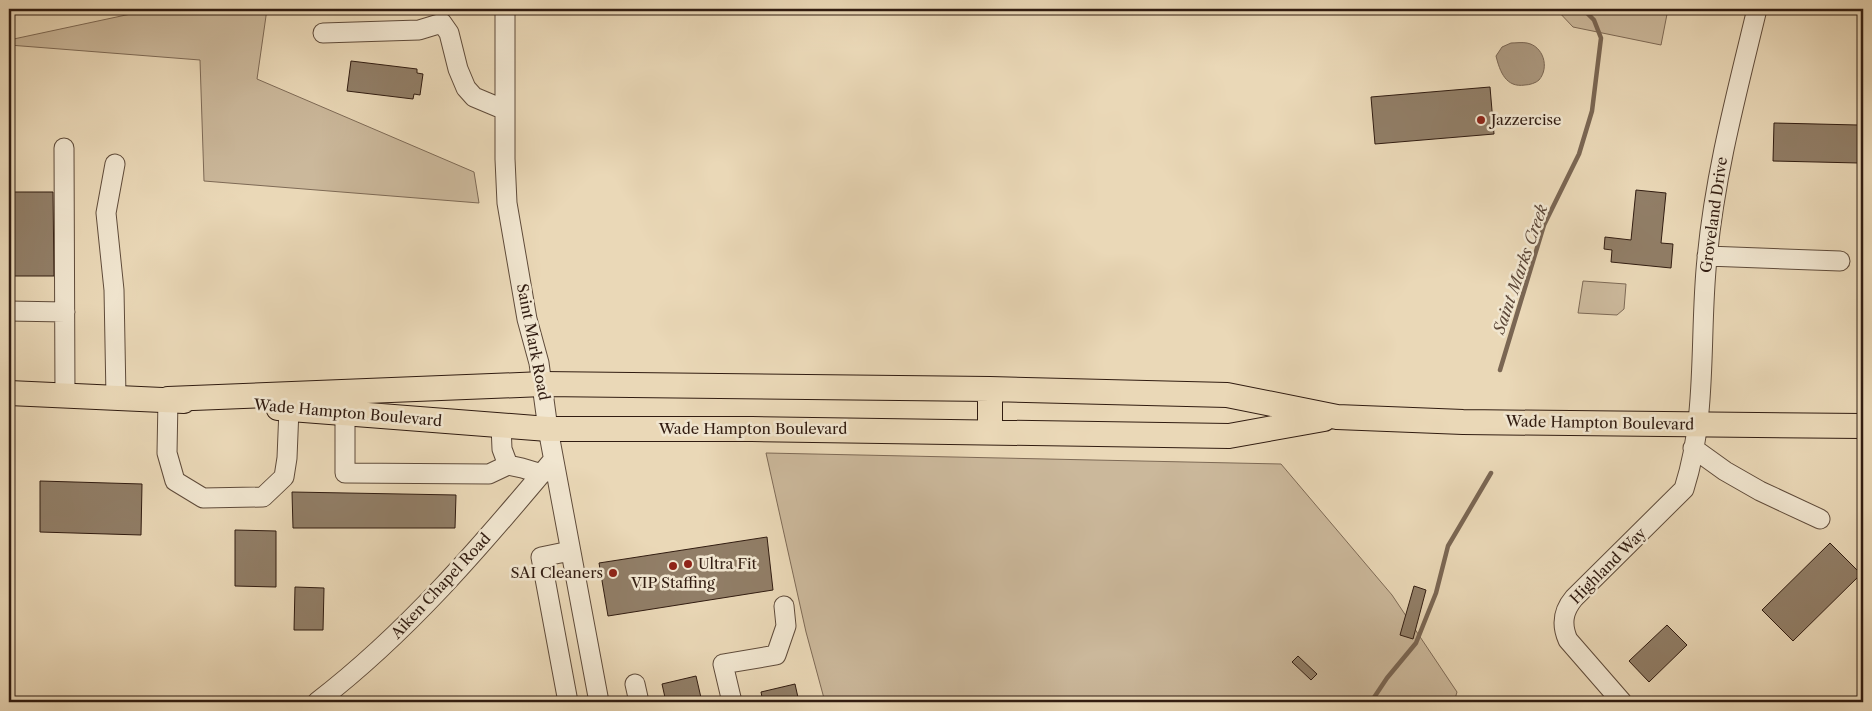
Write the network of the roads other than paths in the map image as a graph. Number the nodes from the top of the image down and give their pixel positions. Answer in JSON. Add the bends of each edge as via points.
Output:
{"nodes":[{"id":1,"x":505,"y":9,"type":"edge"},
{"id":2,"x":1757,"y":9,"type":"edge"},
{"id":3,"x":434,"y":17,"type":"edge"},
{"id":4,"x":323,"y":33,"type":"dead end"},
{"id":5,"x":505,"y":110,"type":"junction"},
{"id":6,"x":64,"y":148,"type":"dead end"},
{"id":7,"x":114,"y":164,"type":"dead end"},
{"id":8,"x":1707,"y":256,"type":"junction"},
{"id":9,"x":1840,"y":261,"type":"dead end"},
{"id":10,"x":9,"y":310,"type":"edge"},
{"id":11,"x":65,"y":312,"type":"junction"},
{"id":12,"x":543,"y":384,"type":"junction"},
{"id":13,"x":990,"y":389,"type":"junction"},
{"id":14,"x":9,"y":393,"type":"edge"},
{"id":15,"x":65,"y":395,"type":"junction"},
{"id":16,"x":116,"y":397,"type":"junction"},
{"id":17,"x":168,"y":399,"type":"junction"},
{"id":18,"x":289,"y":409,"type":"junction"},
{"id":19,"x":345,"y":413,"type":"junction"},
{"id":20,"x":1336,"y":417,"type":"junction"},
{"id":21,"x":1698,"y":424,"type":"junction"},
{"id":22,"x":501,"y":426,"type":"junction"},
{"id":23,"x":1863,"y":426,"type":"edge"},
{"id":24,"x":548,"y":429,"type":"junction"},
{"id":25,"x":990,"y":432,"type":"junction"},
{"id":26,"x":1694,"y":448,"type":"junction"},
{"id":27,"x":508,"y":465,"type":"junction"},
{"id":28,"x":548,"y":467,"type":"junction"},
{"id":29,"x":1820,"y":519,"type":"dead end"},
{"id":30,"x":570,"y":551,"type":"junction"},
{"id":31,"x":784,"y":606,"type":"dead end"},
{"id":32,"x":317,"y":702,"type":"edge"},
{"id":33,"x":568,"y":702,"type":"edge"},
{"id":34,"x":599,"y":702,"type":"edge"},
{"id":35,"x":732,"y":702,"type":"edge"},
{"id":36,"x":1622,"y":702,"type":"edge"}],
"edges":[{"from":1,"to":5,"type":"street","name":"Saint Mark Road"},
{"from":2,"to":8,"type":"street","name":"Groveland Drive","via":[[1718,174]]},
{"from":3,"to":4,"type":"street","via":[[419,30]]},
{"from":3,"to":5,"type":"street","via":[[449,33],[466,88],[474,96]]},
{"from":5,"to":12,"type":"street","name":"Saint Mark Road","via":[[507,203],[527,319]]},
{"from":6,"to":11,"type":"street"},
{"from":7,"to":16,"type":"street","via":[[106,214],[114,290]]},
{"from":8,"to":9,"type":"street"},
{"from":8,"to":21,"type":"street","name":"Groveland Drive"},
{"from":10,"to":11,"type":"street"},
{"from":11,"to":15,"type":"street"},
{"from":12,"to":13,"type":"main road","name":"Wade Hampton Boulevard"},
{"from":12,"to":17,"type":"main road","name":"Wade Hampton Boulevard"},
{"from":12,"to":24,"type":"street","name":"Saint Mark Road"},
{"from":13,"to":20,"type":"main road","name":"Wade Hampton Boulevard","via":[[1227,395]]},
{"from":13,"to":25,"type":"main road"},
{"from":14,"to":15,"type":"main road","name":"Wade Hampton Boulevard"},
{"from":15,"to":16,"type":"main road","name":"Wade Hampton Boulevard"},
{"from":16,"to":17,"type":"main road","name":"Wade Hampton Boulevard"},
{"from":17,"to":18,"type":"main road","name":"Wade Hampton Boulevard"},
{"from":17,"to":18,"type":"street","via":[[167,453],[175,481],[203,498],[263,497],[284,477]]},
{"from":18,"to":19,"type":"main road","name":"Wade Hampton Boulevard"},
{"from":19,"to":22,"type":"main road","name":"Wade Hampton Boulevard"},
{"from":19,"to":27,"type":"street","via":[[345,472],[489,474]]},
{"from":20,"to":21,"type":"main road","name":"Wade Hampton Boulevard","via":[[1444,422]]},
{"from":20,"to":25,"type":"main road","name":"Wade Hampton Boulevard","via":[[1228,436]]},
{"from":21,"to":23,"type":"main road","name":"Wade Hampton Boulevard"},
{"from":21,"to":26,"type":"street","name":"Highland Way"},
{"from":22,"to":24,"type":"main road","name":"Wade Hampton Boulevard"},
{"from":22,"to":27,"type":"street","via":[[502,449]]},
{"from":24,"to":25,"type":"main road","name":"Wade Hampton Boulevard"},
{"from":24,"to":28,"type":"street","name":"Saint Mark Road"},
{"from":26,"to":29,"type":"street","via":[[1760,491]]},
{"from":26,"to":36,"type":"street","name":"Highland Way","via":[[1684,489],[1574,598],[1565,612],[1564,628],[1568,640]]},
{"from":27,"to":28,"type":"street"},
{"from":28,"to":30,"type":"street","name":"Saint Mark Road"},
{"from":28,"to":32,"type":"street","name":"Aiken Chapel Road","via":[[404,627],[377,654]]},
{"from":30,"to":33,"type":"street","via":[[541,557]]},
{"from":30,"to":34,"type":"street","name":"Saint Mark Road"},
{"from":31,"to":35,"type":"street","via":[[786,626],[776,655],[723,664]]}]}
